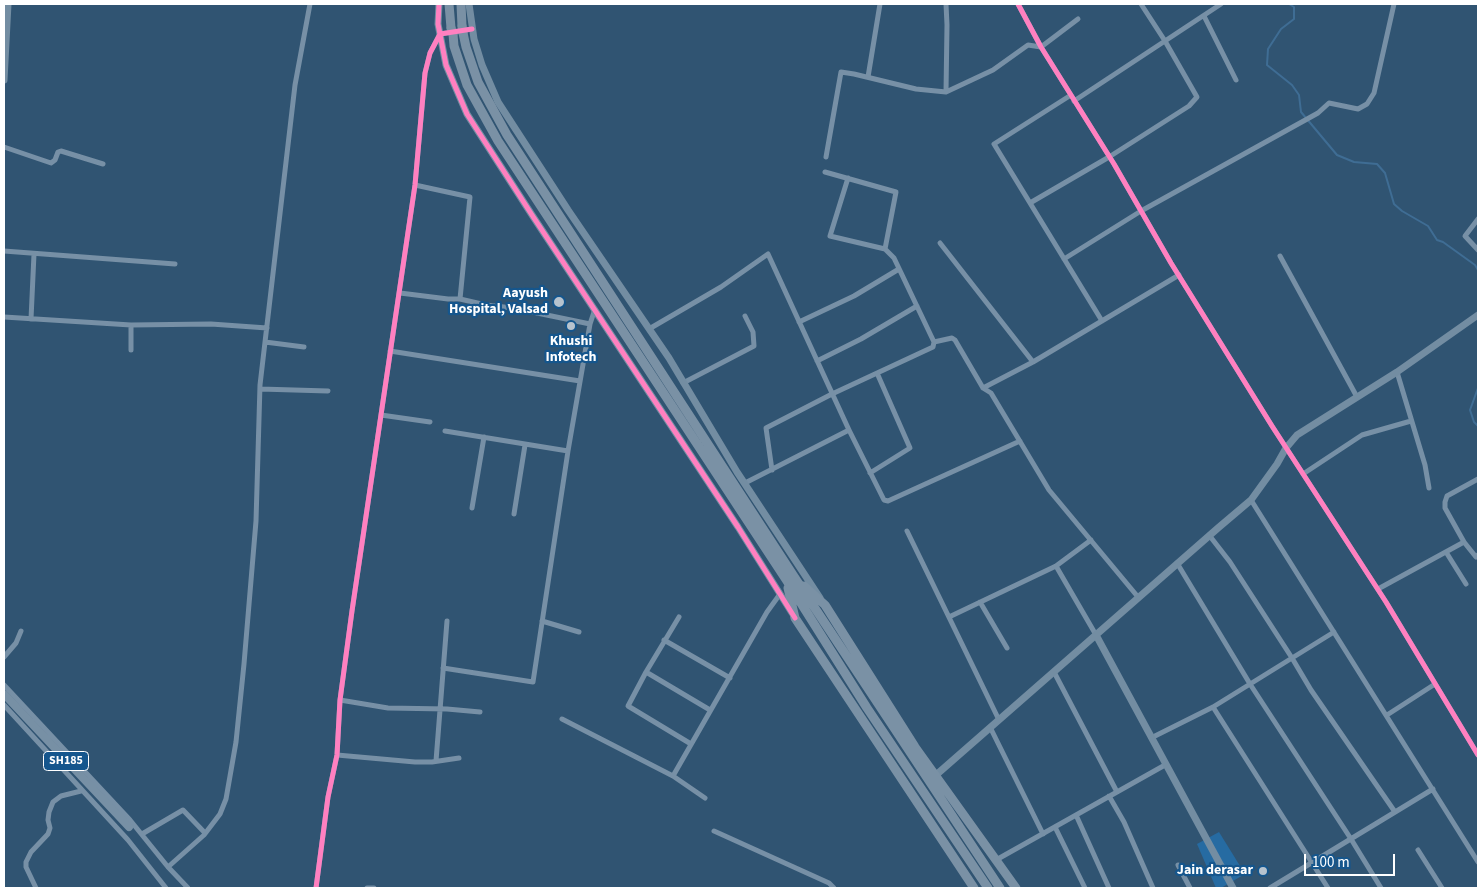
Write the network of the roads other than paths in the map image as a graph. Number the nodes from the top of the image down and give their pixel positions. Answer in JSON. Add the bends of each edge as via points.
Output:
{"nodes":[{"id":1,"x":8,"y":4,"type":"edge"},
{"id":2,"x":310,"y":4,"type":"edge"},
{"id":3,"x":439,"y":4,"type":"edge"},
{"id":4,"x":449,"y":4,"type":"edge"},
{"id":5,"x":461,"y":4,"type":"edge"},
{"id":6,"x":469,"y":4,"type":"edge"},
{"id":7,"x":880,"y":4,"type":"edge"},
{"id":8,"x":946,"y":4,"type":"edge"},
{"id":9,"x":1018,"y":4,"type":"edge"},
{"id":10,"x":1141,"y":4,"type":"edge"},
{"id":11,"x":1222,"y":4,"type":"edge"},
{"id":12,"x":1394,"y":4,"type":"edge"},
{"id":13,"x":1204,"y":16,"type":"junction"},
{"id":14,"x":1078,"y":20,"type":"dead end"},
{"id":15,"x":466,"y":29,"type":"junction"},
{"id":16,"x":440,"y":34,"type":"junction"},
{"id":17,"x":1165,"y":41,"type":"junction"},
{"id":18,"x":1041,"y":47,"type":"junction"},
{"id":19,"x":868,"y":77,"type":"junction"},
{"id":20,"x":4,"y":80,"type":"edge"},
{"id":21,"x":1236,"y":80,"type":"dead end"},
{"id":22,"x":946,"y":92,"type":"junction"},
{"id":23,"x":1071,"y":95,"type":"junction"},
{"id":24,"x":1074,"y":101,"type":"junction"},
{"id":25,"x":4,"y":147,"type":"edge"},
{"id":26,"x":1109,"y":156,"type":"junction"},
{"id":27,"x":826,"y":157,"type":"dead end"},
{"id":28,"x":103,"y":164,"type":"dead end"},
{"id":29,"x":825,"y":172,"type":"dead end"},
{"id":30,"x":848,"y":178,"type":"junction"},
{"id":31,"x":415,"y":185,"type":"junction"},
{"id":32,"x":1030,"y":203,"type":"junction"},
{"id":33,"x":1141,"y":211,"type":"junction"},
{"id":34,"x":1478,"y":219,"type":"edge"},
{"id":35,"x":940,"y":243,"type":"dead end"},
{"id":36,"x":885,"y":249,"type":"junction"},
{"id":37,"x":1478,"y":250,"type":"edge"},
{"id":38,"x":4,"y":251,"type":"edge"},
{"id":39,"x":34,"y":254,"type":"junction"},
{"id":40,"x":1280,"y":256,"type":"dead end"},
{"id":41,"x":1064,"y":259,"type":"junction"},
{"id":42,"x":175,"y":264,"type":"dead end"},
{"id":43,"x":899,"y":269,"type":"junction"},
{"id":44,"x":1179,"y":275,"type":"junction"},
{"id":45,"x":400,"y":293,"type":"junction"},
{"id":46,"x":460,"y":299,"type":"junction"},
{"id":47,"x":917,"y":306,"type":"junction"},
{"id":48,"x":595,"y":309,"type":"junction"},
{"id":49,"x":745,"y":316,"type":"dead end"},
{"id":50,"x":1476,"y":316,"type":"edge"},
{"id":51,"x":4,"y":317,"type":"edge"},
{"id":52,"x":31,"y":319,"type":"junction"},
{"id":53,"x":1102,"y":321,"type":"junction"},
{"id":54,"x":799,"y":322,"type":"junction"},
{"id":55,"x":590,"y":324,"type":"junction"},
{"id":56,"x":132,"y":326,"type":"junction"},
{"id":57,"x":267,"y":328,"type":"junction"},
{"id":58,"x":649,"y":329,"type":"junction"},
{"id":59,"x":265,"y":342,"type":"junction"},
{"id":60,"x":934,"y":342,"type":"junction"},
{"id":61,"x":304,"y":347,"type":"dead end"},
{"id":62,"x":131,"y":350,"type":"dead end"},
{"id":63,"x":390,"y":351,"type":"junction"},
{"id":64,"x":817,"y":361,"type":"junction"},
{"id":65,"x":1034,"y":362,"type":"junction"},
{"id":66,"x":1398,"y":372,"type":"junction"},
{"id":67,"x":876,"y":373,"type":"junction"},
{"id":68,"x":580,"y":381,"type":"junction"},
{"id":69,"x":684,"y":383,"type":"junction"},
{"id":70,"x":983,"y":388,"type":"junction"},
{"id":71,"x":260,"y":389,"type":"junction"},
{"id":72,"x":328,"y":391,"type":"dead end"},
{"id":73,"x":690,"y":394,"type":"junction"},
{"id":74,"x":832,"y":394,"type":"junction"},
{"id":75,"x":1357,"y":397,"type":"junction"},
{"id":76,"x":680,"y":400,"type":"junction"},
{"id":77,"x":381,"y":415,"type":"junction"},
{"id":78,"x":1411,"y":421,"type":"junction"},
{"id":79,"x":430,"y":422,"type":"dead end"},
{"id":80,"x":849,"y":430,"type":"junction"},
{"id":81,"x":445,"y":431,"type":"dead end"},
{"id":82,"x":484,"y":437,"type":"junction"},
{"id":83,"x":1020,"y":441,"type":"junction"},
{"id":84,"x":525,"y":445,"type":"junction"},
{"id":85,"x":1286,"y":448,"type":"junction"},
{"id":86,"x":568,"y":451,"type":"junction"},
{"id":87,"x":772,"y":470,"type":"junction"},
{"id":88,"x":870,"y":473,"type":"junction"},
{"id":89,"x":1303,"y":474,"type":"junction"},
{"id":90,"x":1478,"y":479,"type":"edge"},
{"id":91,"x":745,"y":483,"type":"junction"},
{"id":92,"x":1430,"y":488,"type":"dead end"},
{"id":93,"x":1251,"y":500,"type":"junction"},
{"id":94,"x":472,"y":508,"type":"dead end"},
{"id":95,"x":514,"y":514,"type":"dead end"},
{"id":96,"x":907,"y":532,"type":"dead end"},
{"id":97,"x":1209,"y":535,"type":"junction"},
{"id":98,"x":1091,"y":540,"type":"junction"},
{"id":99,"x":1464,"y":542,"type":"junction"},
{"id":100,"x":1446,"y":552,"type":"junction"},
{"id":101,"x":1477,"y":558,"type":"edge"},
{"id":102,"x":1177,"y":563,"type":"junction"},
{"id":103,"x":1056,"y":566,"type":"junction"},
{"id":104,"x":790,"y":578,"type":"junction"},
{"id":105,"x":1466,"y":584,"type":"dead end"},
{"id":106,"x":1378,"y":589,"type":"junction"},
{"id":107,"x":780,"y":594,"type":"junction"},
{"id":108,"x":1138,"y":598,"type":"junction"},
{"id":109,"x":980,"y":602,"type":"junction"},
{"id":110,"x":825,"y":605,"type":"junction"},
{"id":111,"x":679,"y":617,"type":"dead end"},
{"id":112,"x":949,"y":617,"type":"junction"},
{"id":113,"x":795,"y":618,"type":"junction"},
{"id":114,"x":447,"y":621,"type":"dead end"},
{"id":115,"x":542,"y":621,"type":"junction"},
{"id":116,"x":21,"y":632,"type":"dead end"},
{"id":117,"x":578,"y":632,"type":"dead end"},
{"id":118,"x":1334,"y":632,"type":"junction"},
{"id":119,"x":1096,"y":635,"type":"junction"},
{"id":120,"x":664,"y":640,"type":"junction"},
{"id":121,"x":1007,"y":648,"type":"dead end"},
{"id":122,"x":4,"y":657,"type":"edge"},
{"id":123,"x":1292,"y":658,"type":"junction"},
{"id":124,"x":443,"y":668,"type":"junction"},
{"id":125,"x":646,"y":672,"type":"junction"},
{"id":126,"x":1054,"y":672,"type":"junction"},
{"id":127,"x":730,"y":678,"type":"junction"},
{"id":128,"x":4,"y":684,"type":"edge"},
{"id":129,"x":1250,"y":684,"type":"junction"},
{"id":130,"x":1435,"y":684,"type":"junction"},
{"id":131,"x":4,"y":694,"type":"edge"},
{"id":132,"x":340,"y":700,"type":"junction"},
{"id":133,"x":4,"y":705,"type":"edge"},
{"id":134,"x":1213,"y":707,"type":"junction"},
{"id":135,"x":439,"y":709,"type":"junction"},
{"id":136,"x":710,"y":710,"type":"junction"},
{"id":137,"x":480,"y":712,"type":"dead end"},
{"id":138,"x":1387,"y":714,"type":"junction"},
{"id":139,"x":562,"y":719,"type":"dead end"},
{"id":140,"x":999,"y":720,"type":"junction"},
{"id":141,"x":990,"y":728,"type":"junction"},
{"id":142,"x":1151,"y":738,"type":"junction"},
{"id":143,"x":691,"y":744,"type":"junction"},
{"id":144,"x":337,"y":755,"type":"junction"},
{"id":145,"x":1478,"y":755,"type":"edge"},
{"id":146,"x":459,"y":758,"type":"dead end"},
{"id":147,"x":436,"y":761,"type":"junction"},
{"id":148,"x":1165,"y":766,"type":"junction"},
{"id":149,"x":673,"y":776,"type":"junction"},
{"id":150,"x":936,"y":776,"type":"junction"},
{"id":151,"x":1433,"y":789,"type":"junction"},
{"id":152,"x":81,"y":791,"type":"junction"},
{"id":153,"x":1118,"y":792,"type":"junction"},
{"id":154,"x":1110,"y":796,"type":"junction"},
{"id":155,"x":705,"y":798,"type":"dead end"},
{"id":156,"x":1395,"y":812,"type":"junction"},
{"id":157,"x":1076,"y":815,"type":"junction"},
{"id":158,"x":129,"y":827,"type":"dead end"},
{"id":159,"x":1055,"y":827,"type":"junction"},
{"id":160,"x":714,"y":831,"type":"dead end"},
{"id":161,"x":205,"y":833,"type":"junction"},
{"id":162,"x":142,"y":834,"type":"junction"},
{"id":163,"x":1043,"y":834,"type":"junction"},
{"id":164,"x":1351,"y":839,"type":"junction"},
{"id":165,"x":1418,"y":850,"type":"dead end"},
{"id":166,"x":996,"y":860,"type":"junction"},
{"id":167,"x":1478,"y":862,"type":"edge"},
{"id":168,"x":1311,"y":863,"type":"junction"},
{"id":169,"x":1178,"y":864,"type":"dead end"},
{"id":170,"x":168,"y":867,"type":"junction"},
{"id":171,"x":163,"y":886,"type":"edge"},
{"id":172,"x":36,"y":888,"type":"edge"},
{"id":173,"x":188,"y":888,"type":"edge"},
{"id":174,"x":316,"y":888,"type":"edge"},
{"id":175,"x":367,"y":888,"type":"edge"},
{"id":176,"x":374,"y":888,"type":"edge"},
{"id":177,"x":834,"y":888,"type":"edge"},
{"id":178,"x":974,"y":888,"type":"edge"},
{"id":179,"x":988,"y":888,"type":"edge"},
{"id":180,"x":1000,"y":888,"type":"edge"},
{"id":181,"x":1016,"y":888,"type":"edge"},
{"id":182,"x":1085,"y":888,"type":"edge"},
{"id":183,"x":1109,"y":888,"type":"edge"},
{"id":184,"x":1153,"y":888,"type":"edge"},
{"id":185,"x":1190,"y":888,"type":"edge"},
{"id":186,"x":1233,"y":888,"type":"edge"},
{"id":187,"x":1270,"y":888,"type":"edge"},
{"id":188,"x":1328,"y":888,"type":"edge"},
{"id":189,"x":1381,"y":888,"type":"edge"},
{"id":190,"x":1442,"y":888,"type":"edge"}],
"edges":[{"from":1,"to":20,"type":"street"},
{"from":2,"to":57,"type":"street","via":[[296,85]]},
{"from":3,"to":16,"type":"street"},
{"from":4,"to":104,"type":"highway","via":[[454,46],[467,85],[498,141]]},
{"from":5,"to":15,"type":"highway"},
{"from":6,"to":15,"type":"street"},
{"from":7,"to":19,"type":"street"},
{"from":8,"to":22,"type":"street"},
{"from":9,"to":18,"type":"street"},
{"from":10,"to":17,"type":"street"},
{"from":11,"to":13,"type":"street"},
{"from":12,"to":33,"type":"street","via":[[1374,93],[1367,104],[1358,109],[1330,102],[1318,113]]},
{"from":13,"to":17,"type":"street"},
{"from":13,"to":21,"type":"street"},
{"from":14,"to":18,"type":"street"},
{"from":15,"to":16,"type":"street"},
{"from":15,"to":58,"type":"street","via":[[498,102]]},
{"from":15,"to":76,"type":"highway","via":[[466,47],[478,82],[507,135]]},
{"from":16,"to":31,"type":"street","via":[[430,53],[425,73]]},
{"from":16,"to":48,"type":"street","via":[[446,65],[467,114]]},
{"from":17,"to":24,"type":"street"},
{"from":17,"to":26,"type":"street","via":[[1198,97],[1189,106]]},
{"from":18,"to":22,"type":"street","via":[[1028,45],[993,70]]},
{"from":18,"to":23,"type":"street"},
{"from":19,"to":22,"type":"street","via":[[916,89]]},
{"from":19,"to":27,"type":"street","via":[[841,72]]},
{"from":23,"to":24,"type":"street"},
{"from":23,"to":32,"type":"street","via":[[994,144]]},
{"from":24,"to":26,"type":"street"},
{"from":25,"to":28,"type":"street","via":[[51,163],[60,151]]},
{"from":26,"to":32,"type":"street"},
{"from":26,"to":33,"type":"street"},
{"from":29,"to":30,"type":"street"},
{"from":30,"to":36,"type":"street","via":[[896,192]]},
{"from":30,"to":36,"type":"street","via":[[830,236]]},
{"from":31,"to":45,"type":"street"},
{"from":31,"to":46,"type":"street","via":[[470,197]]},
{"from":32,"to":41,"type":"street"},
{"from":33,"to":41,"type":"street"},
{"from":33,"to":44,"type":"street"},
{"from":34,"to":37,"type":"street","via":[[1465,236]]},
{"from":35,"to":65,"type":"street"},
{"from":36,"to":43,"type":"street"},
{"from":38,"to":39,"type":"street"},
{"from":39,"to":42,"type":"street"},
{"from":39,"to":52,"type":"street"},
{"from":40,"to":75,"type":"street"},
{"from":41,"to":53,"type":"street"},
{"from":43,"to":47,"type":"street"},
{"from":43,"to":54,"type":"street","via":[[854,296]]},
{"from":44,"to":53,"type":"street"},
{"from":44,"to":85,"type":"street"},
{"from":45,"to":46,"type":"street"},
{"from":45,"to":63,"type":"street"},
{"from":46,"to":55,"type":"street"},
{"from":47,"to":60,"type":"street"},
{"from":47,"to":64,"type":"street"},
{"from":48,"to":55,"type":"street"},
{"from":48,"to":107,"type":"street"},
{"from":49,"to":69,"type":"street","via":[[754,332],[754,346]]},
{"from":50,"to":66,"type":"street"},
{"from":51,"to":52,"type":"street"},
{"from":52,"to":56,"type":"street"},
{"from":53,"to":65,"type":"street"},
{"from":54,"to":58,"type":"street","via":[[768,254]]},
{"from":54,"to":64,"type":"street"},
{"from":55,"to":68,"type":"street"},
{"from":56,"to":57,"type":"street","via":[[211,324]]},
{"from":56,"to":62,"type":"street"},
{"from":57,"to":59,"type":"street"},
{"from":58,"to":69,"type":"street"},
{"from":59,"to":61,"type":"street"},
{"from":59,"to":71,"type":"street"},
{"from":60,"to":67,"type":"street","via":[[933,347]]},
{"from":60,"to":70,"type":"street","via":[[955,340]]},
{"from":63,"to":68,"type":"street"},
{"from":63,"to":77,"type":"street"},
{"from":64,"to":74,"type":"street"},
{"from":65,"to":70,"type":"street"},
{"from":66,"to":75,"type":"street"},
{"from":66,"to":78,"type":"street"},
{"from":67,"to":74,"type":"street"},
{"from":67,"to":88,"type":"street","via":[[910,448]]},
{"from":68,"to":86,"type":"street"},
{"from":69,"to":73,"type":"street"},
{"from":70,"to":83,"type":"street","via":[[991,393]]},
{"from":71,"to":72,"type":"street"},
{"from":71,"to":161,"type":"street","via":[[256,521],[233,757],[224,805]]},
{"from":73,"to":76,"type":"street"},
{"from":73,"to":91,"type":"street"},
{"from":74,"to":80,"type":"street"},
{"from":74,"to":87,"type":"street","via":[[766,428]]},
{"from":75,"to":85,"type":"street","via":[[1297,435]]},
{"from":76,"to":104,"type":"highway"},
{"from":77,"to":79,"type":"street"},
{"from":77,"to":132,"type":"street"},
{"from":78,"to":89,"type":"street","via":[[1362,435]]},
{"from":78,"to":92,"type":"street"},
{"from":80,"to":87,"type":"street"},
{"from":80,"to":88,"type":"street"},
{"from":81,"to":82,"type":"street"},
{"from":82,"to":84,"type":"street"},
{"from":82,"to":94,"type":"street"},
{"from":83,"to":88,"type":"street","via":[[888,501],[884,500]]},
{"from":83,"to":98,"type":"street","via":[[1049,490]]},
{"from":84,"to":86,"type":"street"},
{"from":84,"to":95,"type":"street"},
{"from":85,"to":89,"type":"street"},
{"from":85,"to":93,"type":"street"},
{"from":86,"to":115,"type":"street"},
{"from":87,"to":91,"type":"street"},
{"from":89,"to":106,"type":"street"},
{"from":90,"to":99,"type":"street","via":[[1447,496],[1445,502],[1445,508]]},
{"from":91,"to":110,"type":"street"},
{"from":93,"to":97,"type":"street"},
{"from":93,"to":118,"type":"street"},
{"from":96,"to":112,"type":"street"},
{"from":97,"to":102,"type":"street"},
{"from":97,"to":123,"type":"street"},
{"from":98,"to":103,"type":"street"},
{"from":98,"to":108,"type":"street"},
{"from":99,"to":100,"type":"street"},
{"from":99,"to":101,"type":"street"},
{"from":100,"to":105,"type":"street"},
{"from":100,"to":106,"type":"street"},
{"from":102,"to":108,"type":"street"},
{"from":102,"to":129,"type":"street"},
{"from":103,"to":109,"type":"street"},
{"from":103,"to":119,"type":"street"},
{"from":104,"to":110,"type":"highway"},
{"from":104,"to":113,"type":"highway"},
{"from":104,"to":179,"type":"highway","via":[[867,708]]},
{"from":104,"to":180,"type":"highway"},
{"from":106,"to":130,"type":"street"},
{"from":107,"to":113,"type":"street"},
{"from":107,"to":127,"type":"street"},
{"from":108,"to":119,"type":"street"},
{"from":109,"to":112,"type":"street"},
{"from":109,"to":121,"type":"street"},
{"from":110,"to":150,"type":"highway"},
{"from":111,"to":120,"type":"street"},
{"from":112,"to":140,"type":"street"},
{"from":113,"to":178,"type":"highway"},
{"from":114,"to":124,"type":"street"},
{"from":115,"to":117,"type":"street"},
{"from":115,"to":124,"type":"street","via":[[533,682]]},
{"from":116,"to":122,"type":"street"},
{"from":118,"to":123,"type":"street"},
{"from":118,"to":138,"type":"street"},
{"from":119,"to":126,"type":"street"},
{"from":119,"to":142,"type":"street"},
{"from":120,"to":125,"type":"street"},
{"from":120,"to":127,"type":"street"},
{"from":123,"to":129,"type":"street"},
{"from":123,"to":156,"type":"street"},
{"from":124,"to":135,"type":"street"},
{"from":125,"to":136,"type":"street"},
{"from":125,"to":143,"type":"street","via":[[628,706]]},
{"from":126,"to":140,"type":"street"},
{"from":126,"to":153,"type":"street"},
{"from":127,"to":136,"type":"street"},
{"from":128,"to":162,"type":"street"},
{"from":129,"to":134,"type":"street"},
{"from":129,"to":164,"type":"street"},
{"from":130,"to":138,"type":"street"},
{"from":130,"to":145,"type":"street"},
{"from":131,"to":158,"type":"main road","number":"SH185"},
{"from":132,"to":135,"type":"street","via":[[388,708]]},
{"from":132,"to":144,"type":"street"},
{"from":133,"to":152,"type":"street"},
{"from":134,"to":142,"type":"street"},
{"from":134,"to":168,"type":"street"},
{"from":135,"to":137,"type":"street"},
{"from":135,"to":147,"type":"street"},
{"from":136,"to":143,"type":"street"},
{"from":138,"to":151,"type":"street"},
{"from":139,"to":149,"type":"street"},
{"from":140,"to":141,"type":"street"},
{"from":141,"to":150,"type":"street"},
{"from":141,"to":163,"type":"street"},
{"from":142,"to":148,"type":"street"},
{"from":143,"to":149,"type":"street"},
{"from":144,"to":147,"type":"street"},
{"from":144,"to":174,"type":"street"},
{"from":146,"to":147,"type":"street"},
{"from":148,"to":153,"type":"street"},
{"from":148,"to":186,"type":"street"},
{"from":149,"to":155,"type":"street"},
{"from":150,"to":166,"type":"highway"},
{"from":151,"to":156,"type":"street"},
{"from":151,"to":167,"type":"street"},
{"from":152,"to":171,"type":"street","via":[[128,840]]},
{"from":152,"to":172,"type":"street","via":[[61,796],[53,802],[48,834],[26,862]]},
{"from":153,"to":154,"type":"street"},
{"from":154,"to":157,"type":"street"},
{"from":154,"to":184,"type":"street"},
{"from":156,"to":164,"type":"street"},
{"from":157,"to":159,"type":"street"},
{"from":157,"to":183,"type":"street"},
{"from":159,"to":163,"type":"street"},
{"from":159,"to":182,"type":"street"},
{"from":160,"to":177,"type":"street"},
{"from":161,"to":162,"type":"street","via":[[183,810]]},
{"from":161,"to":170,"type":"street"},
{"from":162,"to":170,"type":"street"},
{"from":163,"to":166,"type":"street"},
{"from":164,"to":168,"type":"street"},
{"from":164,"to":189,"type":"street"},
{"from":165,"to":190,"type":"street"},
{"from":166,"to":181,"type":"highway"},
{"from":168,"to":187,"type":"street"},
{"from":168,"to":188,"type":"street"},
{"from":169,"to":185,"type":"street"},
{"from":170,"to":173,"type":"street"},
{"from":175,"to":176,"type":"street"}]}
